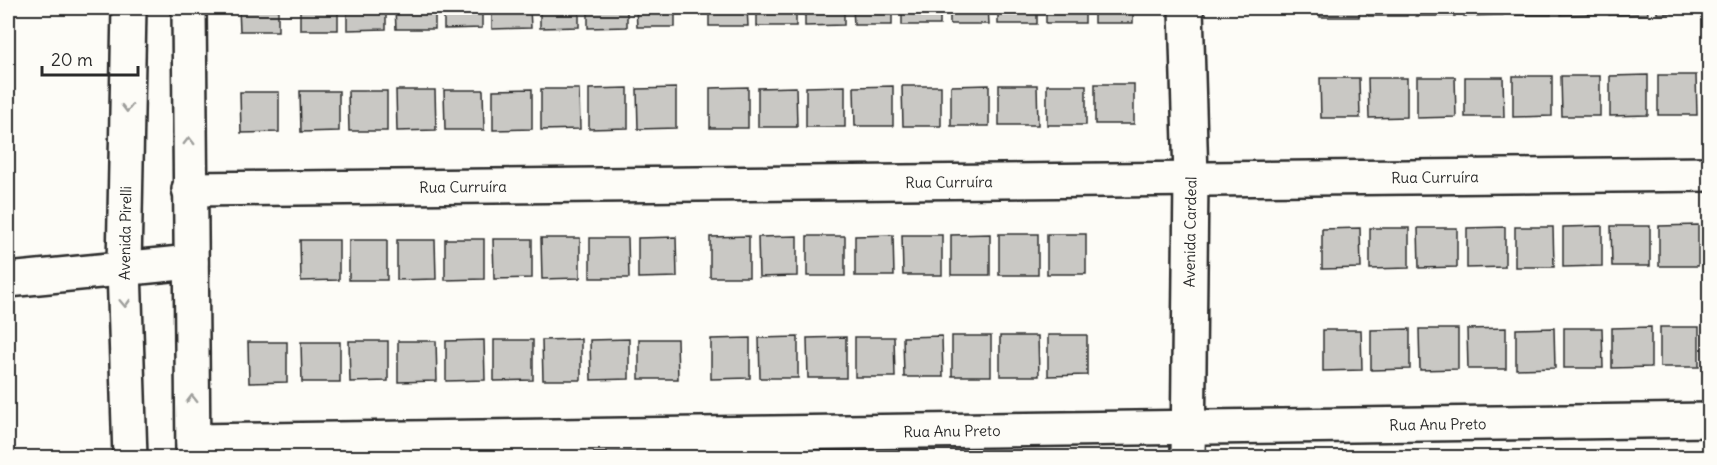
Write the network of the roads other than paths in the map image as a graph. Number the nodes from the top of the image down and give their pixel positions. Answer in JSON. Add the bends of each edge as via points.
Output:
{"nodes":[{"id":1,"x":129,"y":8,"type":"edge"},
{"id":2,"x":189,"y":8,"type":"edge"},
{"id":3,"x":1186,"y":8,"type":"edge"},
{"id":4,"x":1710,"y":174,"type":"edge"},
{"id":5,"x":1191,"y":178,"type":"junction"},
{"id":6,"x":189,"y":189,"type":"junction"},
{"id":7,"x":191,"y":262,"type":"junction"},
{"id":8,"x":124,"y":267,"type":"junction"},
{"id":9,"x":8,"y":279,"type":"edge"},
{"id":10,"x":1710,"y":420,"type":"edge"},
{"id":11,"x":1187,"y":443,"type":"edge"},
{"id":12,"x":193,"y":449,"type":"edge"},
{"id":13,"x":130,"y":458,"type":"edge"}],
"edges":[{"from":1,"to":8,"type":"street","name":"Avenida Pirelli","one_way":true},
{"from":6,"to":2,"type":"street","one_way":true},
{"from":3,"to":5,"type":"street","name":"Avenida Cardeal"},
{"from":4,"to":5,"type":"street","name":"Rua Curruíra"},
{"from":5,"to":6,"type":"street","name":"Rua Curruíra"},
{"from":5,"to":11,"type":"street","name":"Avenida Cardeal"},
{"from":6,"to":7,"type":"street"},
{"from":7,"to":8,"type":"street"},
{"from":12,"to":7,"type":"street","one_way":true},
{"from":8,"to":9,"type":"street"},
{"from":8,"to":13,"type":"street","name":"Avenida Pirelli","one_way":true},
{"from":10,"to":11,"type":"street","name":"Rua Anu Preto"},
{"from":11,"to":12,"type":"street","name":"Rua Anu Preto"}]}
